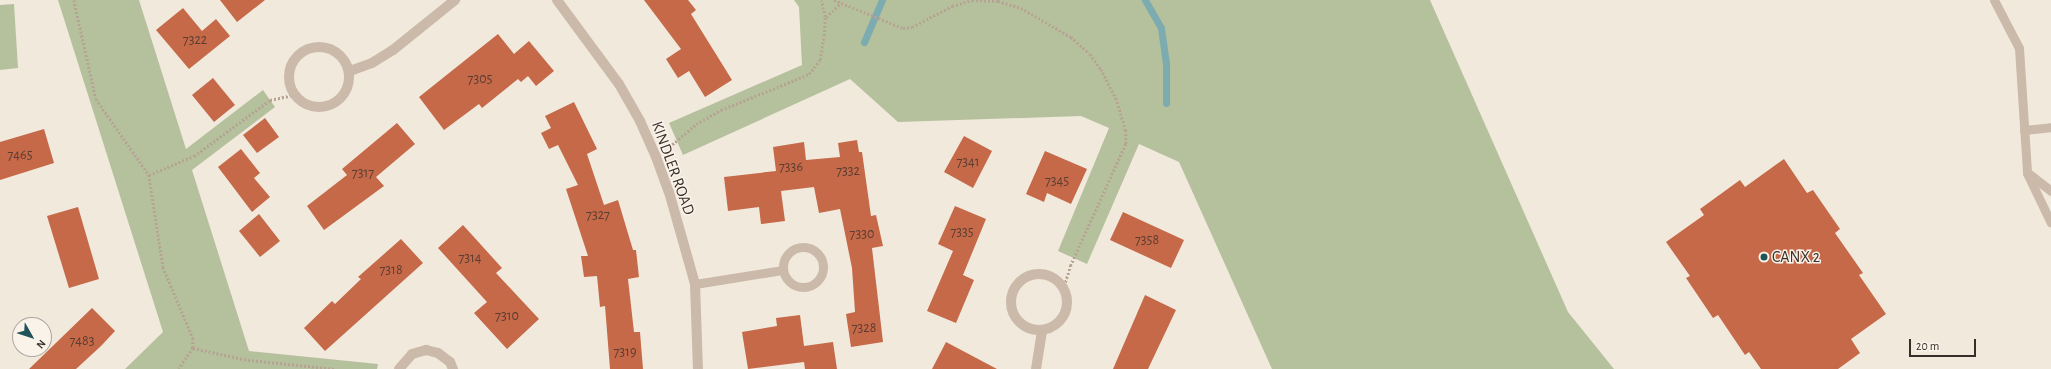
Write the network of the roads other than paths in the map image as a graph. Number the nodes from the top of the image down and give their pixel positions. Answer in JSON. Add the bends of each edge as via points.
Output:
{"nodes":[{"id":1,"x":455,"y":0,"type":"edge"},
{"id":2,"x":558,"y":0,"type":"edge"},
{"id":3,"x":1994,"y":0,"type":"edge"},
{"id":4,"x":350,"y":71,"type":"junction"},
{"id":5,"x":2051,"y":127,"type":"edge"},
{"id":6,"x":2024,"y":130,"type":"junction"},
{"id":7,"x":2027,"y":172,"type":"junction"},
{"id":8,"x":2051,"y":191,"type":"edge"},
{"id":9,"x":2051,"y":223,"type":"edge"},
{"id":10,"x":782,"y":270,"type":"junction"},
{"id":11,"x":695,"y":284,"type":"junction"},
{"id":12,"x":1042,"y":331,"type":"junction"},
{"id":13,"x":399,"y":369,"type":"edge"},
{"id":14,"x":453,"y":369,"type":"edge"},
{"id":15,"x":698,"y":369,"type":"edge"},
{"id":16,"x":1036,"y":369,"type":"edge"}],
"edges":[{"from":1,"to":4,"type":"street","via":[[393,50]]},
{"from":2,"to":11,"type":"street","name":"KINDLER ROAD","via":[[619,84],[640,121],[669,192]]},
{"from":3,"to":6,"type":"lane","via":[[2019,48]]},
{"from":4,"to":4,"type":"street","via":[[349,84],[342,97],[330,106],[315,108],[303,104],[294,95],[289,82],[289,70],[295,58],[306,49],[319,46],[334,50],[343,58]]},
{"from":5,"to":6,"type":"lane"},
{"from":6,"to":7,"type":"lane"},
{"from":7,"to":8,"type":"lane"},
{"from":7,"to":9,"type":"lane"},
{"from":10,"to":10,"type":"lane","via":[[789,282],[808,287],[819,279],[823,266],[818,253],[800,246],[785,257]]},
{"from":10,"to":11,"type":"lane"},
{"from":11,"to":15,"type":"street","name":"KINDLER ROAD"},
{"from":12,"to":12,"type":"street","via":[[1054,326],[1064,316],[1068,298],[1064,288],[1055,278],[1032,274],[1021,280],[1012,292],[1011,303],[1017,321],[1029,329]]},
{"from":12,"to":16,"type":"street"},
{"from":13,"to":14,"type":"street","via":[[412,354],[426,350],[438,353],[450,362]]}]}
